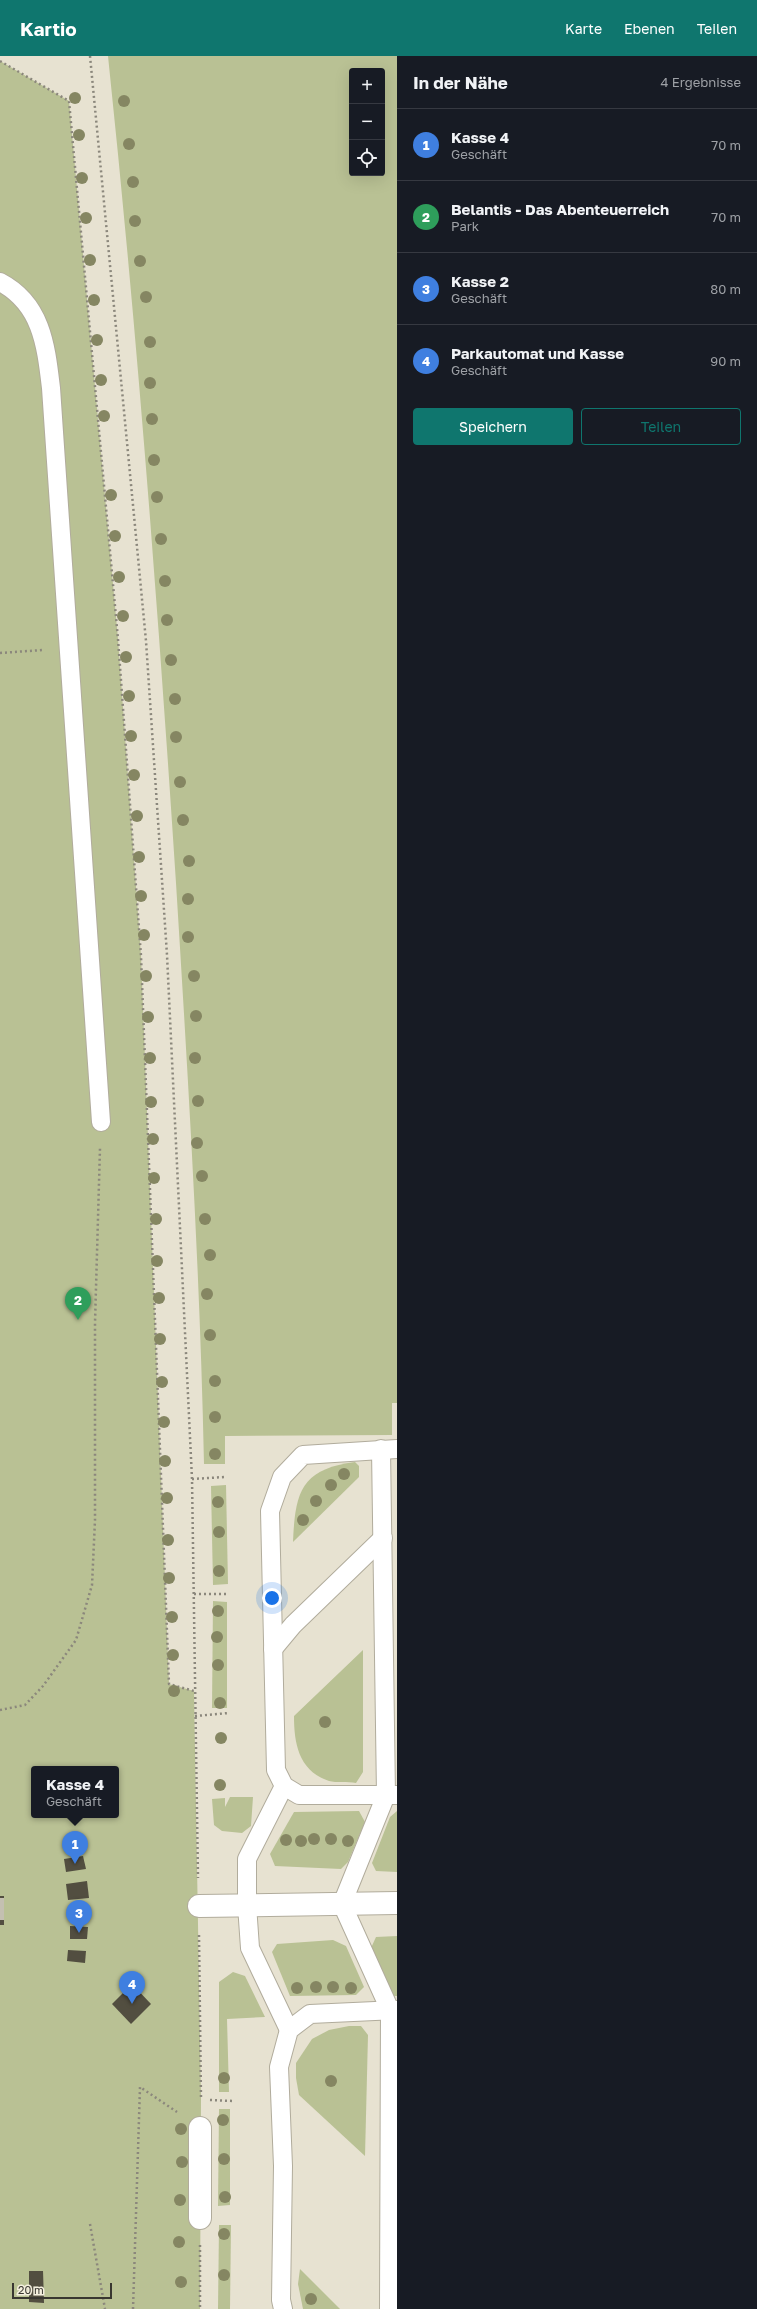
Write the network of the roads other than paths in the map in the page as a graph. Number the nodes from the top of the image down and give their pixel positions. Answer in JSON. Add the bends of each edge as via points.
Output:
{"nodes":[{"id":1,"x":0,"y":282,"type":"edge"},
{"id":2,"x":101,"y":1122,"type":"road end"},
{"id":3,"x":389,"y":1449,"type":"edge"},
{"id":4,"x":383,"y":1538,"type":"junction"},
{"id":5,"x":397,"y":1628,"type":"edge"},
{"id":6,"x":383,"y":1642,"type":"junction"},
{"id":7,"x":273,"y":1649,"type":"junction"},
{"id":8,"x":284,"y":1786,"type":"junction"},
{"id":9,"x":392,"y":1795,"type":"edge"},
{"id":10,"x":397,"y":1903,"type":"edge"},
{"id":11,"x":342,"y":1904,"type":"junction"},
{"id":12,"x":247,"y":1905,"type":"junction"},
{"id":13,"x":199,"y":1906,"type":"dead end"},
{"id":14,"x":394,"y":2010,"type":"edge"},
{"id":15,"x":289,"y":2030,"type":"junction"},
{"id":16,"x":200,"y":2128,"type":"road end"},
{"id":17,"x":200,"y":2218,"type":"road end"},
{"id":18,"x":284,"y":2309,"type":"edge"},
{"id":19,"x":389,"y":2309,"type":"edge"}],
"edges":[{"from":1,"to":2,"type":"lane","via":[[10,287],[31,308],[45,342],[51,388]]},
{"from":3,"to":4,"type":"lane"},
{"from":3,"to":7,"type":"lane","via":[[303,1455],[282,1477],[270,1511]]},
{"from":4,"to":6,"type":"lane"},
{"from":4,"to":7,"type":"lane"},
{"from":5,"to":6,"type":"lane"},
{"from":6,"to":9,"type":"lane"},
{"from":7,"to":8,"type":"lane","via":[[276,1770]]},
{"from":8,"to":9,"type":"lane","via":[[299,1795]]},
{"from":8,"to":12,"type":"lane","via":[[247,1859]]},
{"from":9,"to":11,"type":"lane"},
{"from":10,"to":11,"type":"street"},
{"from":11,"to":12,"type":"street"},
{"from":11,"to":14,"type":"lane"},
{"from":12,"to":13,"type":"street"},
{"from":12,"to":15,"type":"lane","via":[[250,1948]]},
{"from":14,"to":15,"type":"lane","via":[[310,2014]]},
{"from":14,"to":19,"type":"lane"},
{"from":15,"to":18,"type":"lane","via":[[279,2068],[284,2166],[281,2300]]},
{"from":16,"to":17,"type":"street"}]}
